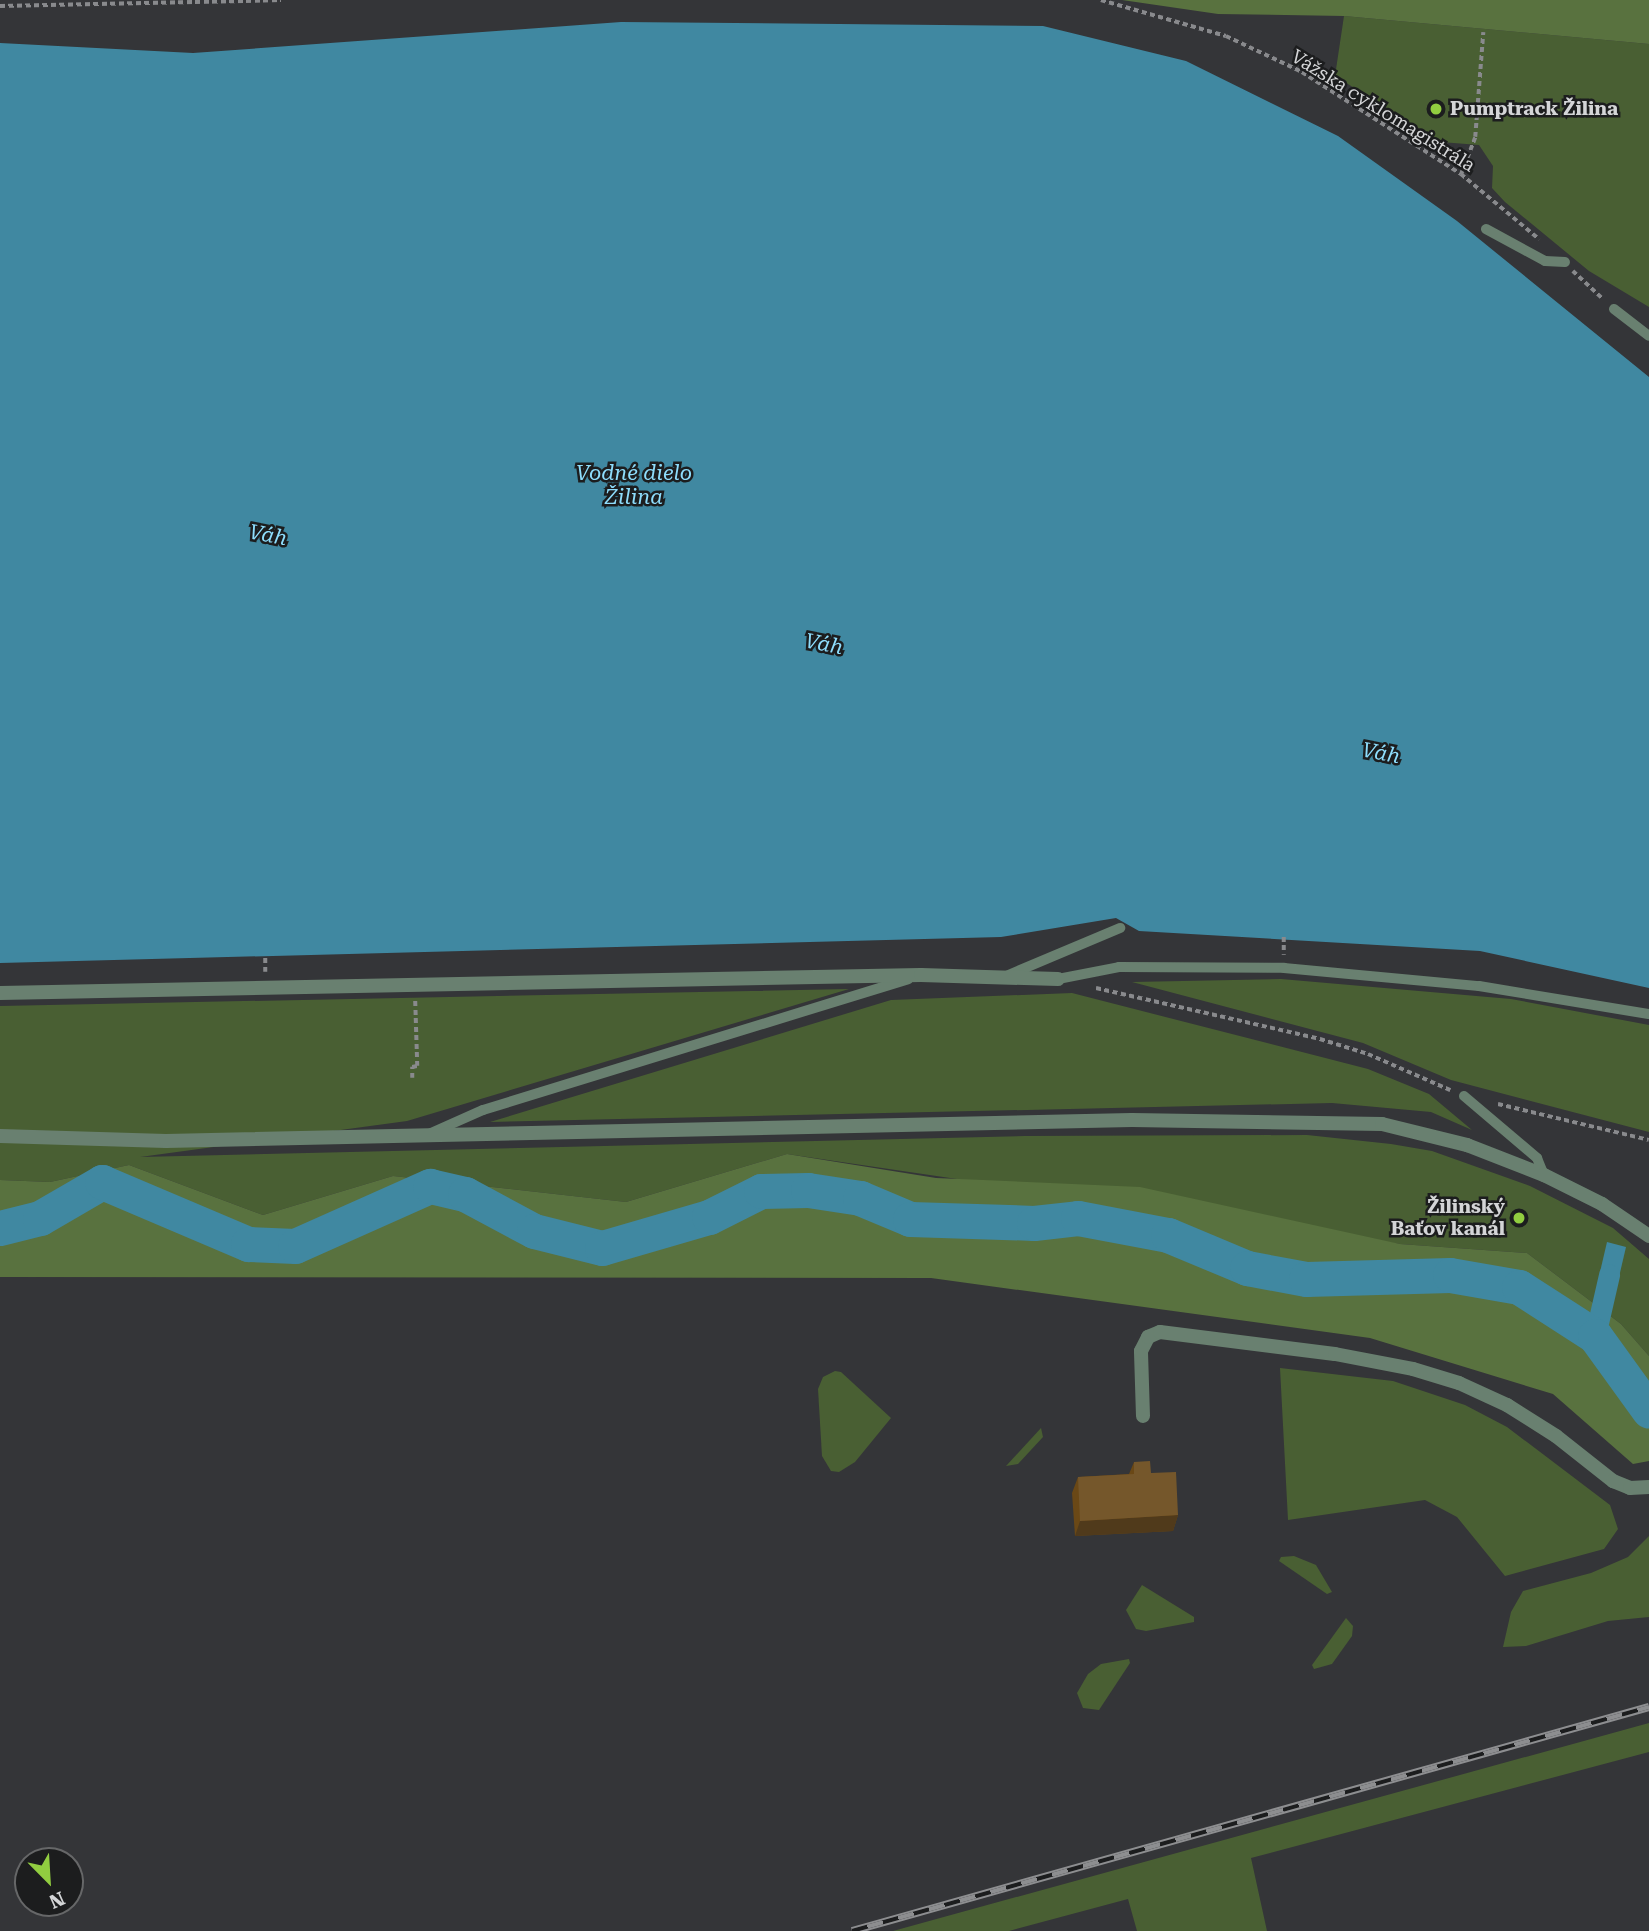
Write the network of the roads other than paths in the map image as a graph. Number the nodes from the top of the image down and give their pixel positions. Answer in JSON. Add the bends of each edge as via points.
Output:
{"nodes":[{"id":1,"x":1486,"y":229,"type":"dead end"},
{"id":2,"x":1565,"y":262,"type":"road end"},
{"id":3,"x":1649,"y":325,"type":"edge"},
{"id":4,"x":1649,"y":336,"type":"edge"},
{"id":5,"x":1120,"y":928,"type":"dead end"},
{"id":6,"x":921,"y":975,"type":"junction"},
{"id":7,"x":1006,"y":976,"type":"junction"},
{"id":8,"x":1058,"y":979,"type":"joint"},
{"id":9,"x":0,"y":993,"type":"edge"},
{"id":10,"x":1649,"y":1014,"type":"edge"},
{"id":11,"x":1464,"y":1096,"type":"road end"},
{"id":12,"x":426,"y":1135,"type":"junction"},
{"id":13,"x":0,"y":1136,"type":"edge"},
{"id":14,"x":1544,"y":1175,"type":"junction"},
{"id":15,"x":1649,"y":1237,"type":"edge"},
{"id":16,"x":1143,"y":1416,"type":"dead end"},
{"id":17,"x":1649,"y":1487,"type":"edge"}],
"edges":[{"from":1,"to":2,"type":"lane","via":[[1545,261]]},
{"from":3,"to":4,"type":"lane","via":[[1614,309]]},
{"from":5,"to":7,"type":"lane"},
{"from":6,"to":7,"type":"street"},
{"from":6,"to":9,"type":"street"},
{"from":6,"to":12,"type":"lane","via":[[483,1110]]},
{"from":7,"to":8,"type":"street"},
{"from":8,"to":10,"type":"lane","via":[[1119,967],[1284,968],[1479,986]]},
{"from":11,"to":14,"type":"lane","via":[[1537,1158]]},
{"from":12,"to":13,"type":"street","via":[[166,1141]]},
{"from":12,"to":14,"type":"street","via":[[1132,1120],[1335,1121],[1428,1133]]},
{"from":14,"to":15,"type":"street","via":[[1602,1204]]},
{"from":16,"to":17,"type":"street","via":[[1141,1351],[1149,1337],[1160,1332],[1335,1354],[1413,1369],[1459,1384],[1546,1429],[1613,1481],[1630,1488]]}]}
